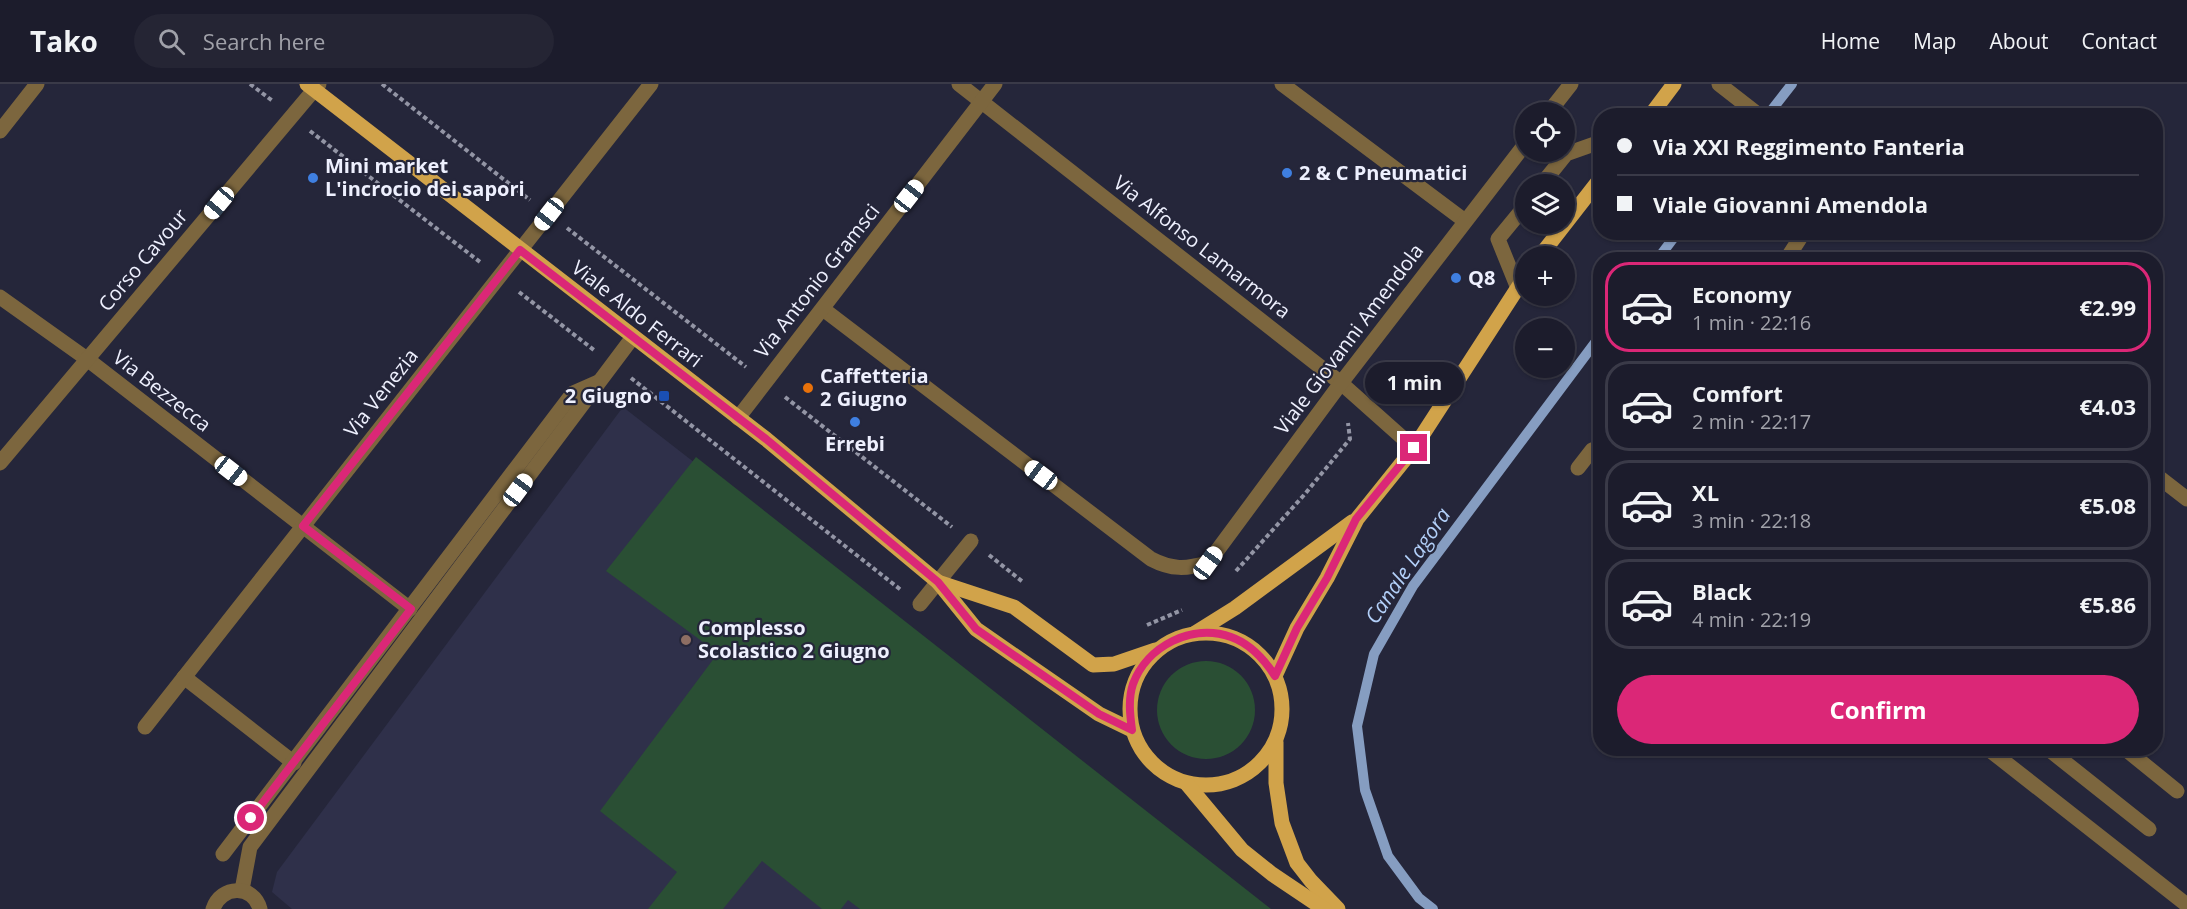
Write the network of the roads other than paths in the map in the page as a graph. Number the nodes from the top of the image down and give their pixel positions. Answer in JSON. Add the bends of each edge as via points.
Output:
{"nodes":[{"id":1,"x":37,"y":84,"type":"edge"},
{"id":2,"x":651,"y":84,"type":"edge"},
{"id":3,"x":959,"y":84,"type":"edge"},
{"id":4,"x":995,"y":84,"type":"edge"},
{"id":5,"x":1282,"y":84,"type":"edge"},
{"id":6,"x":1571,"y":84,"type":"edge"},
{"id":7,"x":1674,"y":84,"type":"edge"},
{"id":8,"x":1719,"y":84,"type":"edge"},
{"id":9,"x":313,"y":86,"type":"edge"},
{"id":10,"x":982,"y":101,"type":"junction"},
{"id":11,"x":1557,"y":102,"type":"edge"},
{"id":12,"x":1656,"y":108,"type":"edge"},
{"id":13,"x":1750,"y":108,"type":"edge"},
{"id":14,"x":0,"y":131,"type":"edge"},
{"id":15,"x":1593,"y":144,"type":"edge"},
{"id":16,"x":1515,"y":157,"type":"edge"},
{"id":17,"x":1550,"y":174,"type":"edge"},
{"id":18,"x":1593,"y":188,"type":"edge"},
{"id":19,"x":1515,"y":218,"type":"edge"},
{"id":20,"x":1465,"y":221,"type":"junction"},
{"id":21,"x":1548,"y":246,"type":"edge"},
{"id":22,"x":520,"y":250,"type":"junction"},
{"id":23,"x":1515,"y":270,"type":"edge"},
{"id":24,"x":1515,"y":290,"type":"edge"},
{"id":25,"x":0,"y":297,"type":"edge"},
{"id":26,"x":823,"y":309,"type":"junction"},
{"id":27,"x":633,"y":337,"type":"junction"},
{"id":28,"x":87,"y":359,"type":"junction"},
{"id":29,"x":600,"y":381,"type":"junction"},
{"id":30,"x":1341,"y":382,"type":"junction"},
{"id":31,"x":738,"y":418,"type":"junction"},
{"id":32,"x":1414,"y":448,"type":"junction"},
{"id":33,"x":1593,"y":450,"type":"edge"},
{"id":34,"x":0,"y":463,"type":"edge"},
{"id":35,"x":1578,"y":468,"type":"dead end"},
{"id":36,"x":2163,"y":480,"type":"edge"},
{"id":37,"x":2187,"y":499,"type":"edge"},
{"id":38,"x":1356,"y":519,"type":"junction"},
{"id":39,"x":303,"y":526,"type":"junction"},
{"id":40,"x":970,"y":541,"type":"road end"},
{"id":41,"x":938,"y":582,"type":"junction"},
{"id":42,"x":920,"y":604,"type":"road end"},
{"id":43,"x":411,"y":609,"type":"junction"},
{"id":44,"x":1192,"y":634,"type":"junction"},
{"id":45,"x":1160,"y":649,"type":"junction"},
{"id":46,"x":1275,"y":676,"type":"junction"},
{"id":47,"x":184,"y":677,"type":"junction"},
{"id":48,"x":145,"y":727,"type":"dead end"},
{"id":49,"x":1132,"y":730,"type":"junction"},
{"id":50,"x":1276,"y":741,"type":"junction"},
{"id":51,"x":1997,"y":756,"type":"edge"},
{"id":52,"x":2057,"y":756,"type":"edge"},
{"id":53,"x":2134,"y":756,"type":"edge"},
{"id":54,"x":294,"y":763,"type":"junction"},
{"id":55,"x":1187,"y":784,"type":"junction"},
{"id":56,"x":2177,"y":791,"type":"dead end"},
{"id":57,"x":2149,"y":829,"type":"dead end"},
{"id":58,"x":223,"y":854,"type":"dead end"},
{"id":59,"x":242,"y":890,"type":"junction"},
{"id":60,"x":2187,"y":905,"type":"edge"},
{"id":61,"x":213,"y":909,"type":"edge"},
{"id":62,"x":260,"y":909,"type":"edge"},
{"id":63,"x":1324,"y":909,"type":"edge"},
{"id":64,"x":1338,"y":909,"type":"edge"}],
"edges":[{"from":1,"to":14,"type":"street"},
{"from":2,"to":22,"type":"street","name":"Via Venezia"},
{"from":3,"to":10,"type":"street","name":"Via Alfonso Lamarmora"},
{"from":4,"to":10,"type":"street","name":"Via Antonio Gramsci"},
{"from":5,"to":20,"type":"street"},
{"from":6,"to":11,"type":"street"},
{"from":7,"to":12,"type":"main road"},
{"from":8,"to":13,"type":"street"},
{"from":9,"to":22,"type":"main road","name":"Viale Aldo Ferrari"},
{"from":9,"to":28,"type":"street","name":"Corso Cavour"},
{"from":10,"to":26,"type":"street","name":"Via Antonio Gramsci"},
{"from":10,"to":30,"type":"street","name":"Via Alfonso Lamarmora"},
{"from":15,"to":17,"type":"street","via":[[1566,154]]},
{"from":16,"to":20,"type":"street","name":"Viale Giovanni Amendola"},
{"from":18,"to":21,"type":"main road"},
{"from":19,"to":23,"type":"street","via":[[1498,239]]},
{"from":20,"to":30,"type":"street","name":"Viale Giovanni Amendola"},
{"from":22,"to":27,"type":"main road","name":"Viale Aldo Ferrari"},
{"from":22,"to":39,"type":"street","name":"Via Venezia"},
{"from":24,"to":32,"type":"main road"},
{"from":25,"to":28,"type":"street","name":"Via Bezzecca"},
{"from":26,"to":30,"type":"street","name":"Viale Giovanni Amendola","via":[[1151,559],[1187,569],[1208,563]]},
{"from":26,"to":31,"type":"street","name":"Via Antonio Gramsci"},
{"from":27,"to":29,"type":"street"},
{"from":27,"to":31,"type":"main road","name":"Viale Aldo Ferrari"},
{"from":28,"to":34,"type":"street","name":"Corso Cavour"},
{"from":28,"to":39,"type":"street","name":"Via Bezzecca"},
{"from":29,"to":43,"type":"street","via":[[573,393]]},
{"from":29,"to":59,"type":"street","via":[[250,847]]},
{"from":30,"to":32,"type":"street","name":"Via Alfonso Lamarmora"},
{"from":31,"to":41,"type":"main road","name":"Viale Aldo Ferrari"},
{"from":32,"to":38,"type":"main road"},
{"from":33,"to":35,"type":"street"},
{"from":36,"to":37,"type":"street"},
{"from":38,"to":44,"type":"main road","via":[[1235,608]]},
{"from":38,"to":46,"type":"main road"},
{"from":39,"to":43,"type":"street","name":"Via Bezzecca"},
{"from":39,"to":47,"type":"street","name":"Via Venezia"},
{"from":40,"to":41,"type":"street"},
{"from":41,"to":42,"type":"street"},
{"from":41,"to":45,"type":"main road","name":"Viale Aldo Ferrari","via":[[1014,607],[1093,665],[1114,664]]},
{"from":41,"to":49,"type":"main road","name":"Viale Aldo Ferrari","via":[[976,629],[1099,714]]},
{"from":43,"to":54,"type":"street"},
{"from":44,"to":45,"type":"main road"},
{"from":44,"to":46,"type":"main road","via":[[1232,637],[1264,659]]},
{"from":45,"to":49,"type":"main road","via":[[1144,665],[1133,685]]},
{"from":46,"to":50,"type":"main road","via":[[1282,711]]},
{"from":47,"to":48,"type":"street","name":"Via Venezia"},
{"from":47,"to":54,"type":"street"},
{"from":49,"to":55,"type":"main road","via":[[1152,764]]},
{"from":50,"to":55,"type":"main road","via":[[1267,756],[1239,779],[1222,785]]},
{"from":50,"to":64,"type":"main road","via":[[1276,783],[1282,823],[1297,863]]},
{"from":51,"to":60,"type":"street"},
{"from":52,"to":57,"type":"street"},
{"from":53,"to":56,"type":"street"},
{"from":54,"to":58,"type":"street"},
{"from":55,"to":63,"type":"main road","via":[[1242,850]]},
{"from":59,"to":61,"type":"street","via":[[227,892]]},
{"from":59,"to":62,"type":"street","via":[[256,899]]}]}
